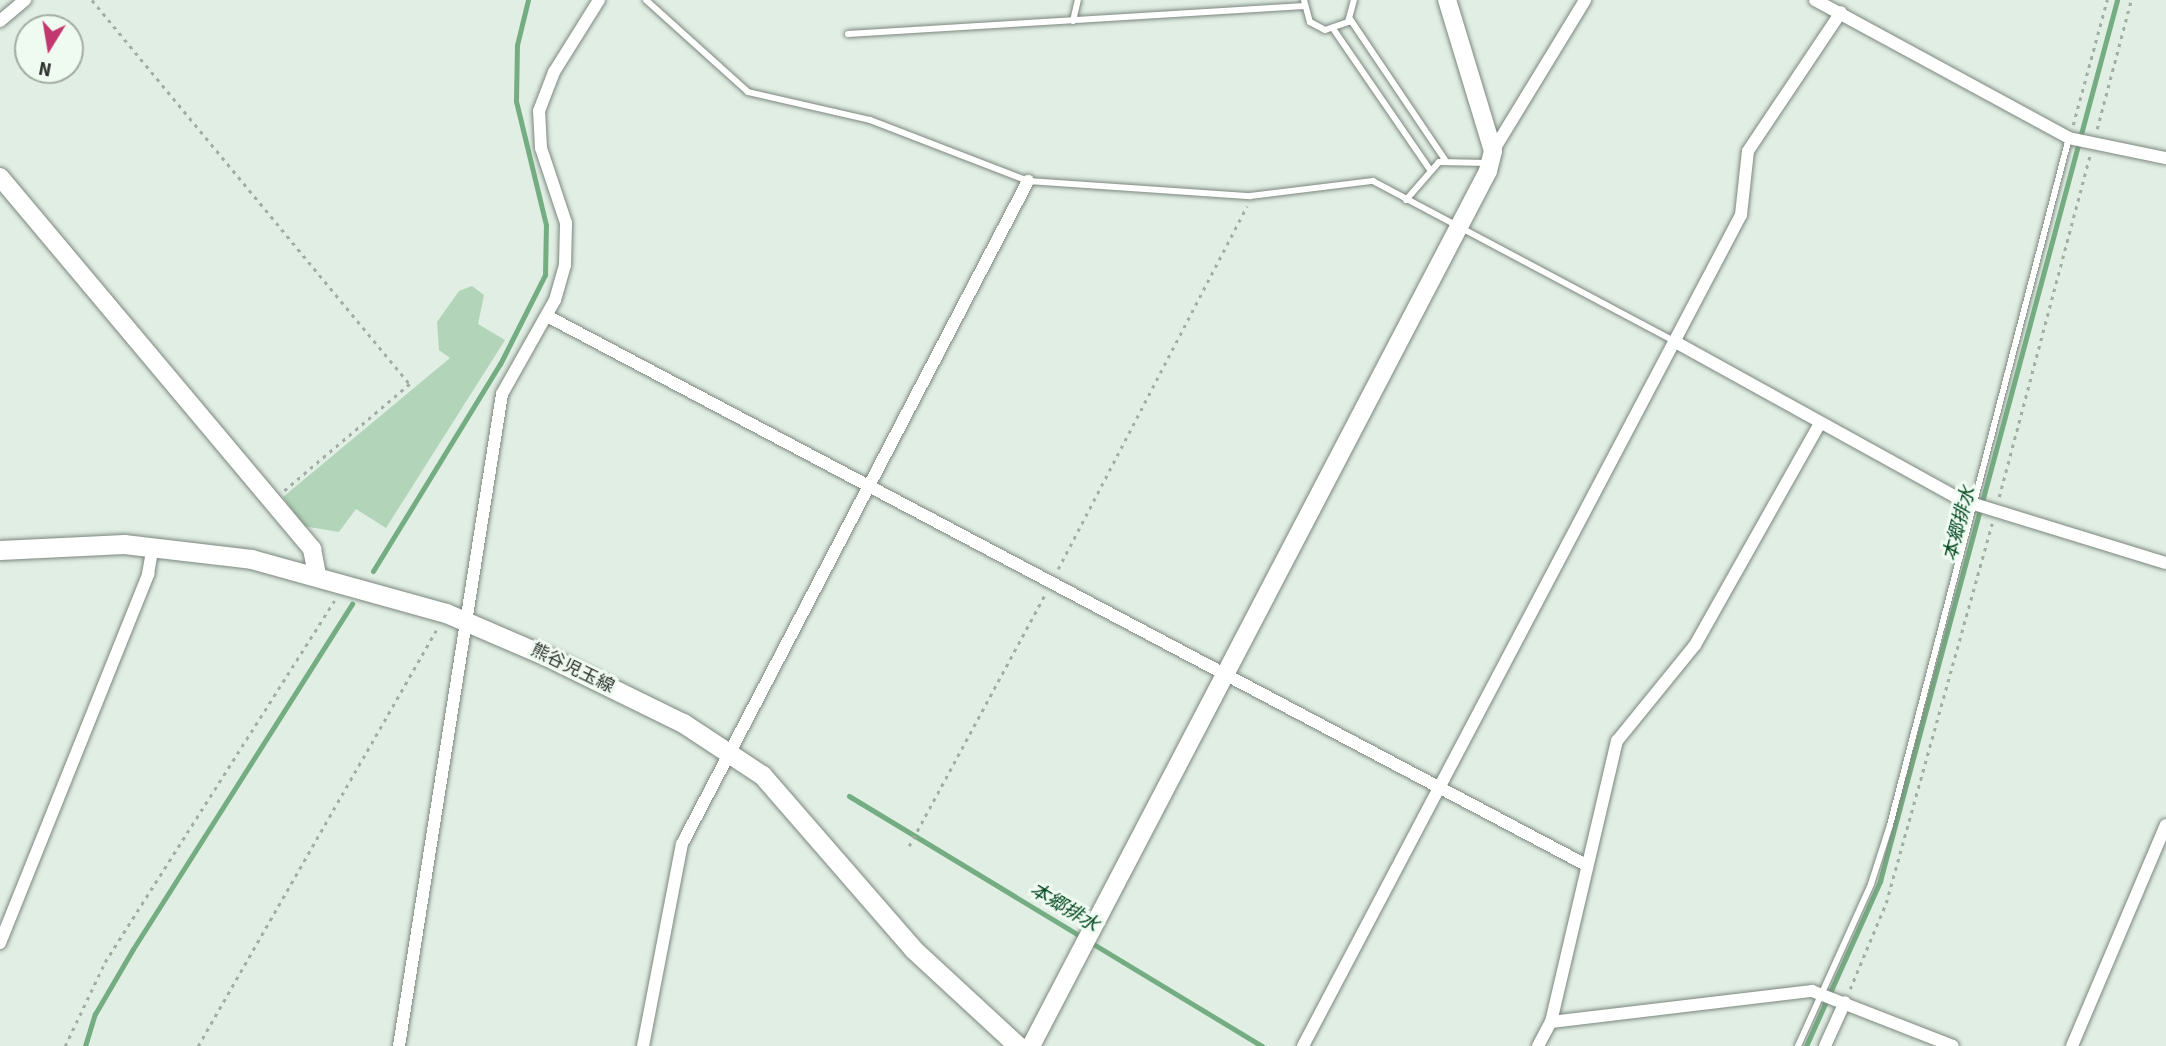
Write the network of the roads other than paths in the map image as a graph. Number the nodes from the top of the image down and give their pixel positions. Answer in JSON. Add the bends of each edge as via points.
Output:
{"nodes":[{"id":1,"x":25,"y":0,"type":"edge"},
{"id":2,"x":599,"y":0,"type":"edge"},
{"id":3,"x":646,"y":0,"type":"edge"},
{"id":4,"x":1078,"y":0,"type":"edge"},
{"id":5,"x":1354,"y":0,"type":"edge"},
{"id":6,"x":1447,"y":0,"type":"edge"},
{"id":7,"x":1585,"y":0,"type":"edge"},
{"id":8,"x":1815,"y":0,"type":"edge"},
{"id":9,"x":1304,"y":3,"type":"edge"},
{"id":10,"x":1842,"y":12,"type":"junction"},
{"id":11,"x":1350,"y":19,"type":"junction"},
{"id":12,"x":0,"y":21,"type":"edge"},
{"id":13,"x":1073,"y":21,"type":"junction"},
{"id":14,"x":1334,"y":30,"type":"junction"},
{"id":15,"x":848,"y":34,"type":"dead end"},
{"id":16,"x":2069,"y":138,"type":"junction"},
{"id":17,"x":1491,"y":158,"type":"junction"},
{"id":18,"x":2166,"y":158,"type":"edge"},
{"id":19,"x":1445,"y":160,"type":"junction"},
{"id":20,"x":1429,"y":168,"type":"junction"},
{"id":21,"x":0,"y":177,"type":"edge"},
{"id":22,"x":1028,"y":181,"type":"junction"},
{"id":23,"x":1406,"y":200,"type":"junction"},
{"id":24,"x":1457,"y":232,"type":"junction"},
{"id":25,"x":547,"y":316,"type":"junction"},
{"id":26,"x":1677,"y":343,"type":"junction"},
{"id":27,"x":1820,"y":423,"type":"junction"},
{"id":28,"x":867,"y":487,"type":"junction"},
{"id":29,"x":1972,"y":504,"type":"junction"},
{"id":30,"x":153,"y":545,"type":"junction"},
{"id":31,"x":0,"y":550,"type":"edge"},
{"id":32,"x":2166,"y":563,"type":"edge"},
{"id":33,"x":317,"y":575,"type":"junction"},
{"id":34,"x":468,"y":621,"type":"junction"},
{"id":35,"x":1225,"y":677,"type":"junction"},
{"id":36,"x":730,"y":751,"type":"junction"},
{"id":37,"x":1439,"y":788,"type":"junction"},
{"id":38,"x":2166,"y":825,"type":"edge"},
{"id":39,"x":1586,"y":865,"type":"junction"},
{"id":40,"x":0,"y":943,"type":"edge"},
{"id":41,"x":1821,"y":994,"type":"junction"},
{"id":42,"x":1845,"y":1002,"type":"junction"},
{"id":43,"x":1551,"y":1022,"type":"junction"},
{"id":44,"x":399,"y":1046,"type":"edge"},
{"id":45,"x":643,"y":1046,"type":"edge"},
{"id":46,"x":1018,"y":1046,"type":"edge"},
{"id":47,"x":1031,"y":1046,"type":"edge"},
{"id":48,"x":1303,"y":1046,"type":"edge"},
{"id":49,"x":1538,"y":1046,"type":"edge"},
{"id":50,"x":1798,"y":1046,"type":"edge"},
{"id":51,"x":1825,"y":1046,"type":"edge"},
{"id":52,"x":1953,"y":1046,"type":"edge"},
{"id":53,"x":2072,"y":1046,"type":"edge"}],
"edges":[{"from":1,"to":12,"type":"street"},
{"from":2,"to":25,"type":"street","via":[[554,72],[539,111],[538,137],[562,204],[567,246]]},
{"from":3,"to":22,"type":"lane","via":[[748,92],[870,120]]},
{"from":4,"to":13,"type":"lane"},
{"from":5,"to":11,"type":"lane"},
{"from":6,"to":17,"type":"street"},
{"from":7,"to":17,"type":"street"},
{"from":8,"to":10,"type":"street"},
{"from":9,"to":13,"type":"lane"},
{"from":9,"to":14,"type":"lane","via":[[1317,27]]},
{"from":10,"to":16,"type":"street"},
{"from":10,"to":26,"type":"street","via":[[1748,150],[1741,215]]},
{"from":11,"to":14,"type":"lane"},
{"from":11,"to":19,"type":"lane"},
{"from":13,"to":15,"type":"lane"},
{"from":14,"to":20,"type":"lane"},
{"from":16,"to":18,"type":"street"},
{"from":16,"to":29,"type":"lane"},
{"from":17,"to":19,"type":"lane"},
{"from":17,"to":24,"type":"street"},
{"from":19,"to":20,"type":"lane"},
{"from":20,"to":23,"type":"lane"},
{"from":21,"to":33,"type":"street","via":[[312,549]]},
{"from":22,"to":23,"type":"lane","via":[[1250,196],[1358,180]]},
{"from":22,"to":28,"type":"street"},
{"from":23,"to":24,"type":"lane"},
{"from":24,"to":26,"type":"lane"},
{"from":24,"to":35,"type":"street"},
{"from":25,"to":28,"type":"street"},
{"from":25,"to":34,"type":"street","via":[[502,394]]},
{"from":26,"to":27,"type":"street"},
{"from":26,"to":37,"type":"street"},
{"from":27,"to":29,"type":"street"},
{"from":27,"to":39,"type":"street","via":[[1695,645],[1617,741]]},
{"from":28,"to":35,"type":"street"},
{"from":28,"to":36,"type":"street"},
{"from":29,"to":32,"type":"street"},
{"from":29,"to":41,"type":"lane","via":[[1890,825]]},
{"from":30,"to":31,"type":"main road","name":"熊谷児玉線"},
{"from":30,"to":33,"type":"main road","name":"熊谷児玉線"},
{"from":30,"to":40,"type":"street","via":[[148,574]]},
{"from":33,"to":34,"type":"main road","name":"熊谷児玉線"},
{"from":34,"to":36,"type":"main road","name":"熊谷児玉線"},
{"from":34,"to":44,"type":"street"},
{"from":35,"to":37,"type":"street"},
{"from":35,"to":47,"type":"street"},
{"from":36,"to":45,"type":"street","via":[[678,856]]},
{"from":36,"to":46,"type":"main road","name":"熊谷児玉線","via":[[787,799],[950,988]]},
{"from":37,"to":39,"type":"street"},
{"from":37,"to":48,"type":"street"},
{"from":38,"to":53,"type":"street"},
{"from":39,"to":43,"type":"street"},
{"from":41,"to":42,"type":"street"},
{"from":41,"to":43,"type":"street"},
{"from":41,"to":50,"type":"lane"},
{"from":42,"to":51,"type":"street"},
{"from":42,"to":52,"type":"street"},
{"from":43,"to":49,"type":"street"}]}
